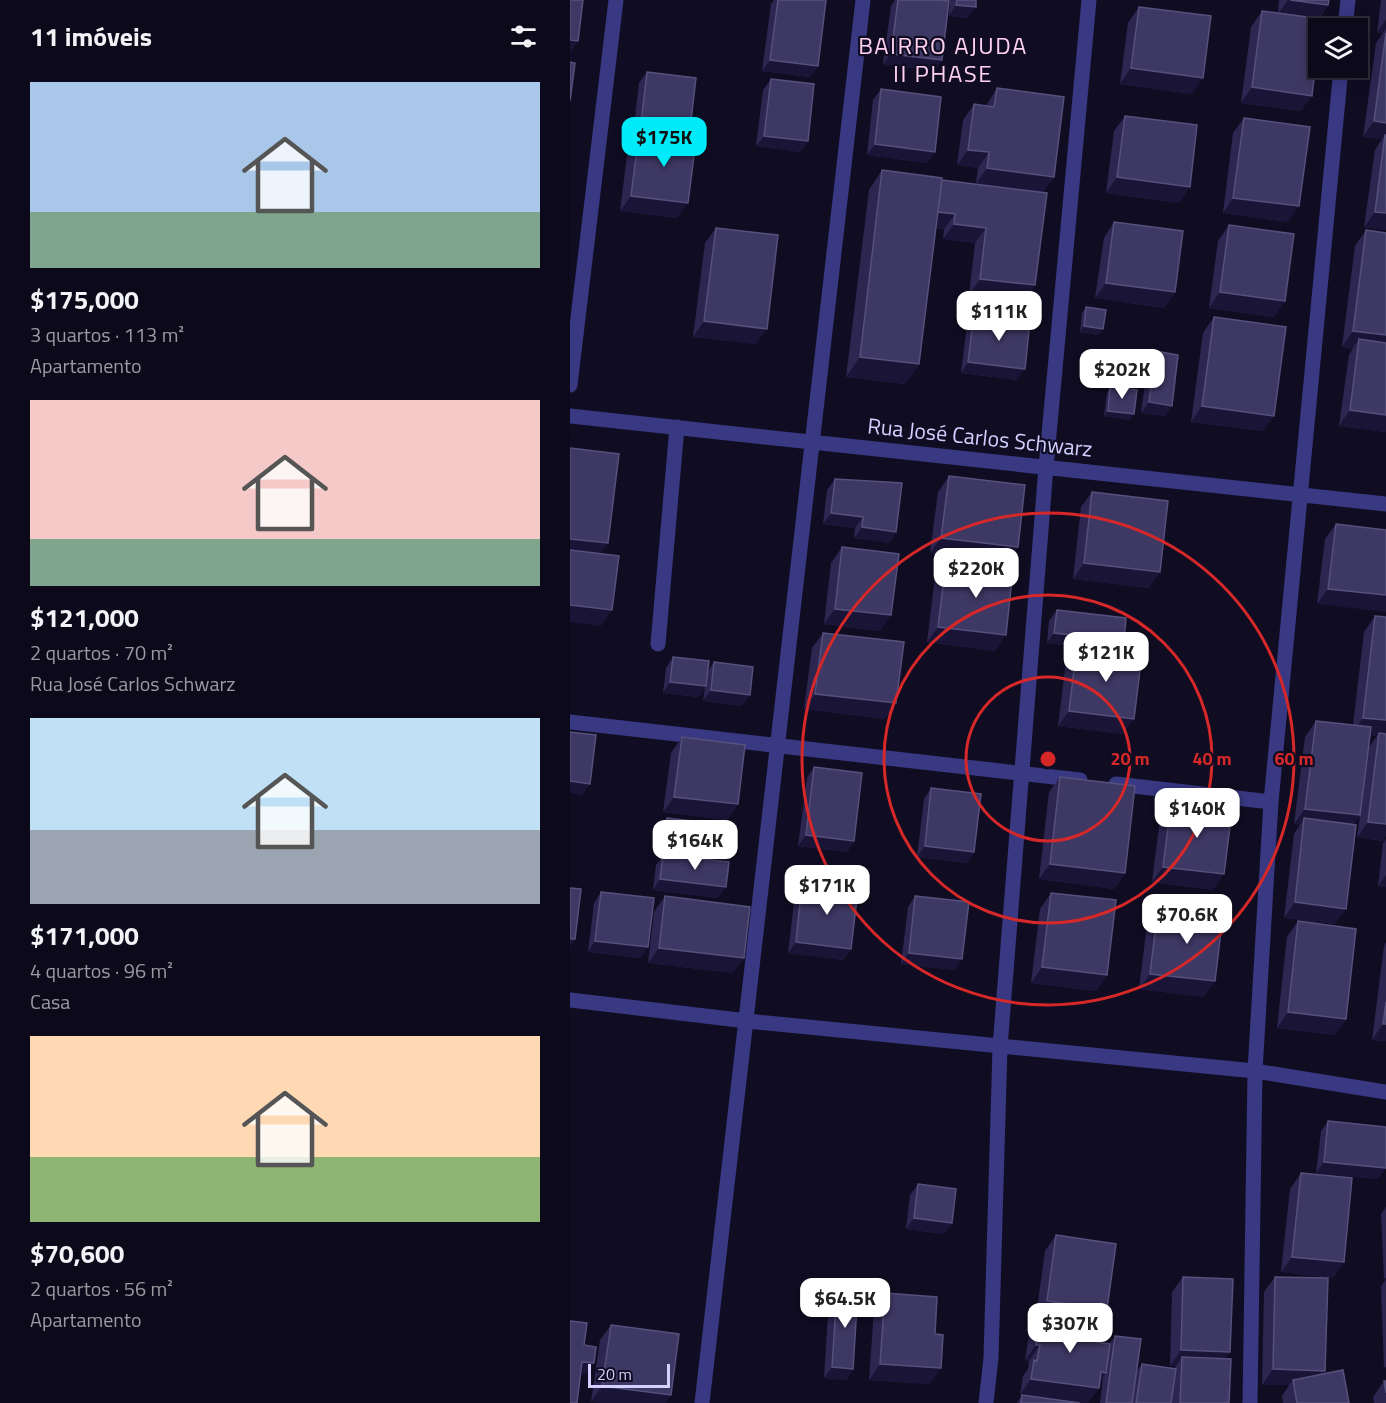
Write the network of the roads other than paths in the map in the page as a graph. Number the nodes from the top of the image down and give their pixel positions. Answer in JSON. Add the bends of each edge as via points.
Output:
{"nodes":[{"id":1,"x":616,"y":0,"type":"edge"},
{"id":2,"x":863,"y":0,"type":"edge"},
{"id":3,"x":1089,"y":0,"type":"edge"},
{"id":4,"x":1348,"y":0,"type":"edge"},
{"id":5,"x":1346,"y":18,"type":"edge"},
{"id":6,"x":1340,"y":78,"type":"edge"},
{"id":7,"x":570,"y":385,"type":"edge"},
{"id":8,"x":570,"y":416,"type":"edge"},
{"id":9,"x":677,"y":427,"type":"junction"},
{"id":10,"x":813,"y":442,"type":"junction"},
{"id":11,"x":1046,"y":467,"type":"junction"},
{"id":12,"x":1300,"y":495,"type":"junction"},
{"id":13,"x":1386,"y":504,"type":"edge"},
{"id":14,"x":658,"y":644,"type":"dead end"},
{"id":15,"x":570,"y":722,"type":"edge"},
{"id":16,"x":778,"y":746,"type":"junction"},
{"id":17,"x":1022,"y":774,"type":"junction"},
{"id":18,"x":1271,"y":802,"type":"junction"},
{"id":19,"x":570,"y":1000,"type":"edge"},
{"id":20,"x":747,"y":1022,"type":"junction"},
{"id":21,"x":1000,"y":1047,"type":"junction"},
{"id":22,"x":1255,"y":1071,"type":"junction"},
{"id":23,"x":1386,"y":1092,"type":"edge"},
{"id":24,"x":702,"y":1403,"type":"edge"},
{"id":25,"x":986,"y":1403,"type":"edge"},
{"id":26,"x":1250,"y":1403,"type":"edge"}],
"edges":[{"from":1,"to":7,"type":"street"},
{"from":2,"to":10,"type":"street"},
{"from":3,"to":11,"type":"street"},
{"from":4,"to":5,"type":"street"},
{"from":6,"to":12,"type":"street"},
{"from":8,"to":9,"type":"street","name":"Rua José Carlos Schwarz"},
{"from":9,"to":10,"type":"street","name":"Rua José Carlos Schwarz"},
{"from":9,"to":14,"type":"street"},
{"from":10,"to":11,"type":"street","name":"Rua José Carlos Schwarz"},
{"from":10,"to":16,"type":"street"},
{"from":11,"to":12,"type":"street","name":"Rua José Carlos Schwarz"},
{"from":11,"to":17,"type":"street"},
{"from":12,"to":13,"type":"street","name":"Rua José Carlos Schwarz"},
{"from":12,"to":18,"type":"street"},
{"from":15,"to":16,"type":"street"},
{"from":16,"to":17,"type":"street"},
{"from":16,"to":20,"type":"street"},
{"from":17,"to":18,"type":"street"},
{"from":17,"to":21,"type":"street"},
{"from":18,"to":22,"type":"street"},
{"from":19,"to":20,"type":"street"},
{"from":20,"to":21,"type":"street"},
{"from":20,"to":24,"type":"street"},
{"from":21,"to":22,"type":"street"},
{"from":21,"to":25,"type":"street","via":[[991,1358]]},
{"from":22,"to":23,"type":"street"},
{"from":22,"to":26,"type":"street"}]}
